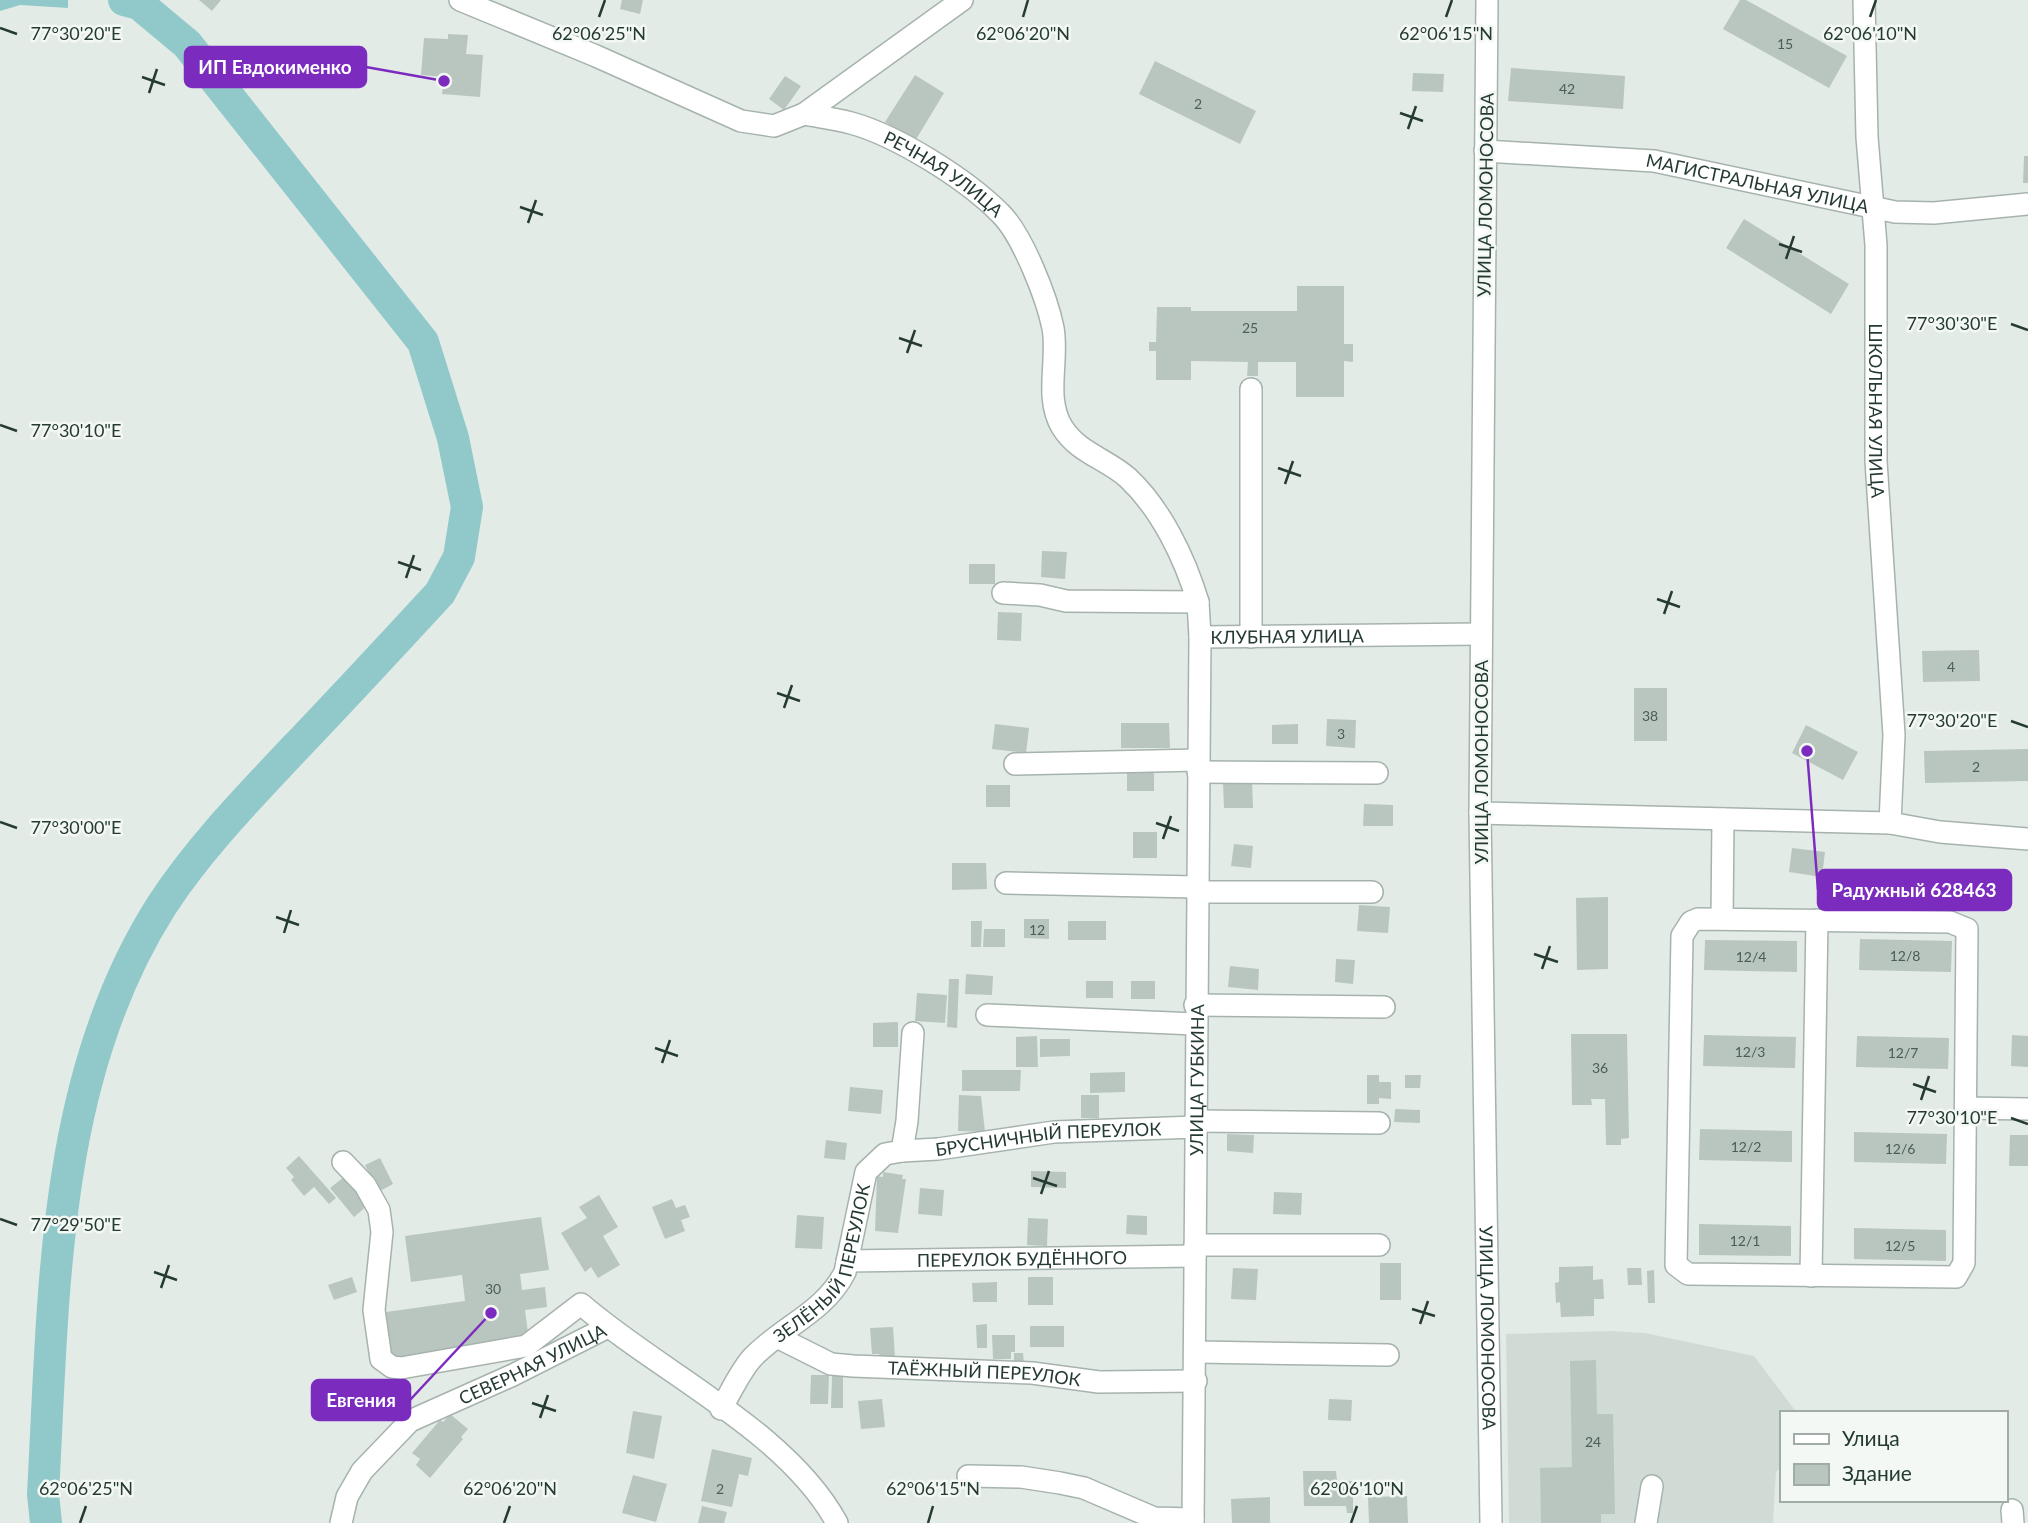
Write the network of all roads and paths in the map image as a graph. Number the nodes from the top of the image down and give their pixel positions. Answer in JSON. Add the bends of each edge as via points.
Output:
{"nodes":[{"id":1,"x":460,"y":0,"type":"edge"},
{"id":2,"x":962,"y":0,"type":"edge"},
{"id":3,"x":1488,"y":0,"type":"edge"},
{"id":4,"x":1864,"y":0,"type":"edge"},
{"id":5,"x":804,"y":114,"type":"junction"},
{"id":6,"x":1485,"y":151,"type":"junction"},
{"id":7,"x":2028,"y":204,"type":"edge"},
{"id":8,"x":1872,"y":208,"type":"junction"},
{"id":9,"x":1251,"y":389,"type":"dead end"},
{"id":10,"x":1003,"y":593,"type":"dead end"},
{"id":11,"x":1198,"y":602,"type":"junction"},
{"id":12,"x":1481,"y":634,"type":"junction"},
{"id":13,"x":1199,"y":637,"type":"junction"},
{"id":14,"x":1251,"y":637,"type":"junction"},
{"id":15,"x":1015,"y":764,"type":"dead end"},
{"id":16,"x":1198,"y":766,"type":"junction"},
{"id":17,"x":1377,"y":773,"type":"dead end"},
{"id":18,"x":1480,"y":813,"type":"junction"},
{"id":19,"x":1723,"y":819,"type":"junction"},
{"id":20,"x":1890,"y":823,"type":"junction"},
{"id":21,"x":2028,"y":838,"type":"edge"},
{"id":22,"x":1006,"y":883,"type":"dead end"},
{"id":23,"x":1196,"y":889,"type":"junction"},
{"id":24,"x":1372,"y":892,"type":"dead end"},
{"id":25,"x":1722,"y":919,"type":"junction"},
{"id":26,"x":1817,"y":920,"type":"junction"},
{"id":27,"x":1384,"y":1007,"type":"dead end"},
{"id":28,"x":1195,"y":1014,"type":"junction"},
{"id":29,"x":987,"y":1015,"type":"dead end"},
{"id":30,"x":913,"y":1032,"type":"dead end"},
{"id":31,"x":1966,"y":1108,"type":"junction"},
{"id":32,"x":2028,"y":1108,"type":"edge"},
{"id":33,"x":1379,"y":1123,"type":"dead end"},
{"id":34,"x":1195,"y":1124,"type":"junction"},
{"id":35,"x":902,"y":1151,"type":"junction"},
{"id":36,"x":344,"y":1162,"type":"dead end"},
{"id":37,"x":1379,"y":1245,"type":"dead end"},
{"id":38,"x":1195,"y":1250,"type":"junction"},
{"id":39,"x":847,"y":1261,"type":"junction"},
{"id":40,"x":1811,"y":1276,"type":"junction"},
{"id":41,"x":558,"y":1298,"type":"dead end"},
{"id":42,"x":582,"y":1304,"type":"junction"},
{"id":43,"x":608,"y":1328,"type":"junction"},
{"id":44,"x":777,"y":1337,"type":"junction"},
{"id":45,"x":1197,"y":1352,"type":"junction"},
{"id":46,"x":1388,"y":1355,"type":"dead end"},
{"id":47,"x":1196,"y":1381,"type":"junction"},
{"id":48,"x":721,"y":1409,"type":"junction"},
{"id":49,"x":968,"y":1476,"type":"dead end"},
{"id":50,"x":1652,"y":1486,"type":"dead end"},
{"id":51,"x":1193,"y":1521,"type":"edge"},
{"id":52,"x":341,"y":1523,"type":"edge"},
{"id":53,"x":837,"y":1523,"type":"edge"},
{"id":54,"x":1491,"y":1523,"type":"edge"},
{"id":55,"x":1646,"y":1523,"type":"edge"}],
"edges":[{"from":1,"to":5,"type":"street","via":[[741,121],[774,127]]},
{"from":2,"to":5,"type":"street"},
{"from":3,"to":6,"type":"street","name":"УЛИЦА ЛОМОНОСОВА"},
{"from":4,"to":8,"type":"street","name":"ШКОЛЬНАЯ УЛИЦА"},
{"from":5,"to":11,"type":"street","name":"РЕЧНАЯ УЛИЦА","via":[[851,123],[903,147],[948,173],[1001,213],[1014,231],[1050,315],[1060,424],[1072,440],[1127,477],[1141,492],[1183,560]]},
{"from":6,"to":8,"type":"street","name":"МАГИСТРАЛЬНАЯ УЛИЦА","via":[[1654,161]]},
{"from":6,"to":12,"type":"street","name":"УЛИЦА ЛОМОНОСОВА"},
{"from":7,"to":8,"type":"street","name":"МАГИСТРАЛЬНАЯ УЛИЦА","via":[[1934,213]]},
{"from":8,"to":20,"type":"street","name":"ШКОЛЬНАЯ УЛИЦА","via":[[1876,461],[1894,735]]},
{"from":9,"to":14,"type":"street"},
{"from":10,"to":11,"type":"street","via":[[1066,601]]},
{"from":11,"to":13,"type":"street","name":"КЛУБНАЯ УЛИЦА"},
{"from":12,"to":14,"type":"street","name":"КЛУБНАЯ УЛИЦА"},
{"from":12,"to":18,"type":"street","name":"УЛИЦА ЛОМОНОСОВА"},
{"from":13,"to":14,"type":"street","name":"КЛУБНАЯ УЛИЦА"},
{"from":13,"to":16,"type":"street","name":"УЛИЦА ГУБКИНА"},
{"from":15,"to":16,"type":"street"},
{"from":16,"to":17,"type":"street"},
{"from":16,"to":23,"type":"street","name":"УЛИЦА ГУБКИНА"},
{"from":18,"to":19,"type":"street"},
{"from":18,"to":54,"type":"street","name":"УЛИЦА ЛОМОНОСОВА"},
{"from":19,"to":20,"type":"street"},
{"from":19,"to":25,"type":"street"},
{"from":20,"to":21,"type":"street","via":[[1940,832]]},
{"from":22,"to":23,"type":"street"},
{"from":23,"to":24,"type":"street"},
{"from":23,"to":28,"type":"street","name":"УЛИЦА ГУБКИНА"},
{"from":25,"to":26,"type":"street"},
{"from":25,"to":40,"type":"street","via":[[1698,919],[1682,936],[1676,1265],[1688,1274]]},
{"from":26,"to":31,"type":"street","via":[[1950,922],[1967,929]]},
{"from":26,"to":40,"type":"street"},
{"from":27,"to":28,"type":"street"},
{"from":28,"to":29,"type":"street"},
{"from":28,"to":34,"type":"street","name":"УЛИЦА ГУБКИНА"},
{"from":30,"to":35,"type":"street"},
{"from":31,"to":32,"type":"street"},
{"from":31,"to":40,"type":"street","via":[[1961,1272],[1949,1279]]},
{"from":33,"to":34,"type":"street","name":"БРУСНИЧНЫЙ ПЕРЕУЛОК"},
{"from":34,"to":35,"type":"street","name":"БРУСНИЧНЫЙ ПЕРЕУЛОК","via":[[1054,1132]]},
{"from":34,"to":38,"type":"street","name":"УЛИЦА ГУБКИНА"},
{"from":35,"to":39,"type":"street","name":"ЗЕЛЁНЫЙ ПЕРЕУЛОК","via":[[885,1154],[866,1172]]},
{"from":36,"to":42,"type":"street","via":[[379,1210],[382,1231],[374,1310],[381,1360],[392,1367],[526,1346]]},
{"from":37,"to":38,"type":"street","name":"ПЕРЕУЛОК БУДЁННОГО"},
{"from":38,"to":39,"type":"street","name":"ПЕРЕУЛОК БУДЁННОГО"},
{"from":38,"to":45,"type":"street","name":"УЛИЦА ГУБКИНА"},
{"from":39,"to":44,"type":"street","name":"ЗЕЛЁНЫЙ ПЕРЕУЛОК","via":[[838,1286],[823,1303]]},
{"from":41,"to":42,"type":"street"},
{"from":42,"to":43,"type":"street"},
{"from":43,"to":48,"type":"street","name":"СЕВЕРНАЯ УЛИЦА","via":[[691,1383]]},
{"from":43,"to":52,"type":"street","name":"СЕВЕРНАЯ УЛИЦА","via":[[410,1420],[362,1471],[347,1497]]},
{"from":44,"to":47,"type":"street","name":"ТАЁЖНЫЙ ПЕРЕУЛОК","via":[[831,1364],[1032,1373],[1098,1382]]},
{"from":44,"to":48,"type":"street","name":"ЗЕЛЁНЫЙ ПЕРЕУЛОК","via":[[751,1360]]},
{"from":45,"to":46,"type":"street"},
{"from":45,"to":47,"type":"street","name":"УЛИЦА ГУБКИНА"},
{"from":47,"to":51,"type":"street","name":"УЛИЦА ГУБКИНА"},
{"from":48,"to":53,"type":"street","name":"СЕВЕРНАЯ УЛИЦА","via":[[784,1457]]},
{"from":49,"to":51,"type":"street","via":[[1060,1483],[1084,1488],[1154,1518]]},
{"from":50,"to":55,"type":"street"}]}
